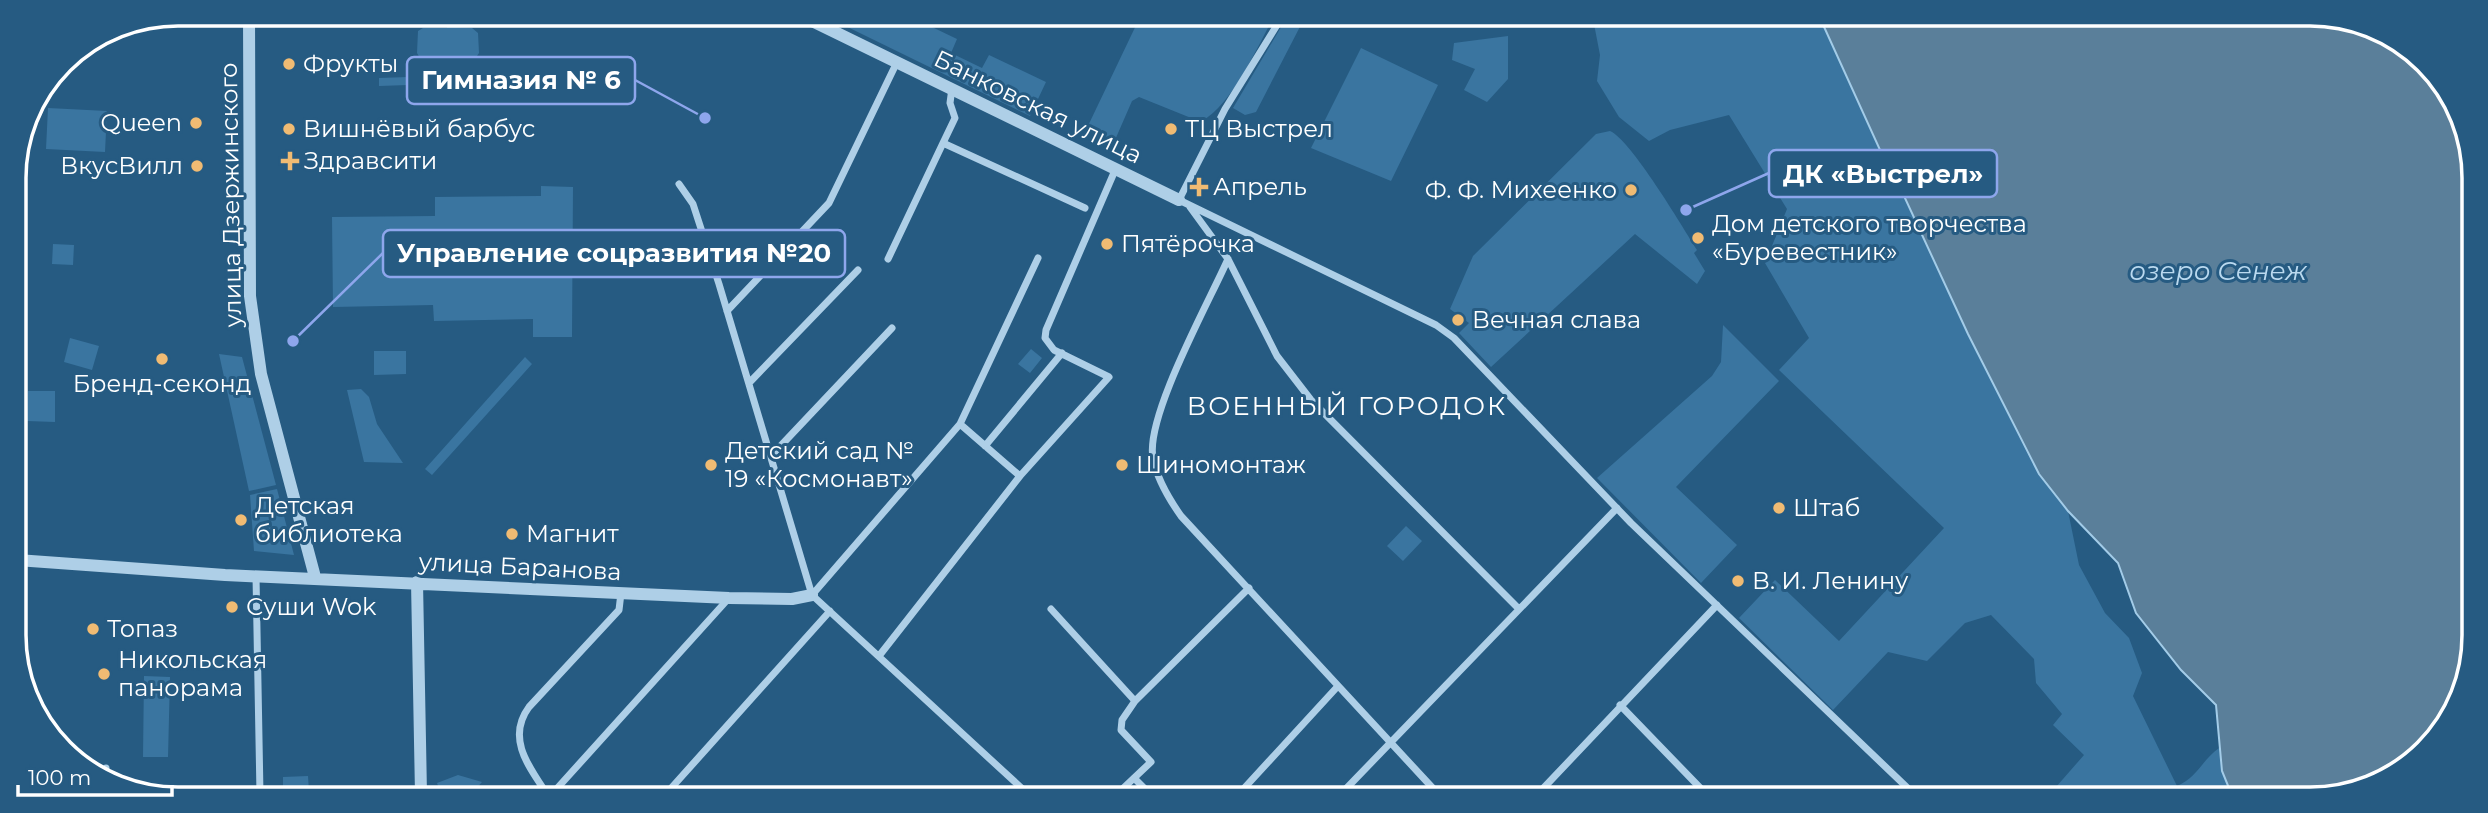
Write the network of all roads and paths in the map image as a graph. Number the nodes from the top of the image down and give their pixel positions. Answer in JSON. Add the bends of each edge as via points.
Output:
{"nodes":[{"id":1,"x":1276,"y":26,"type":"edge"},
{"id":2,"x":249,"y":27,"type":"edge"},
{"id":3,"x":824,"y":27,"type":"edge"},
{"id":4,"x":897,"y":62,"type":"junction"},
{"id":5,"x":952,"y":88,"type":"junction"},
{"id":6,"x":943,"y":143,"type":"junction"},
{"id":7,"x":1116,"y":168,"type":"junction"},
{"id":8,"x":679,"y":184,"type":"dead end"},
{"id":9,"x":1183,"y":201,"type":"junction"},
{"id":10,"x":1085,"y":208,"type":"dead end"},
{"id":11,"x":1038,"y":258,"type":"dead end"},
{"id":12,"x":888,"y":259,"type":"dead end"},
{"id":13,"x":1228,"y":259,"type":"junction"},
{"id":14,"x":858,"y":270,"type":"dead end"},
{"id":15,"x":727,"y":311,"type":"junction"},
{"id":16,"x":891,"y":328,"type":"dead end"},
{"id":17,"x":1062,"y":353,"type":"junction"},
{"id":18,"x":749,"y":383,"type":"junction"},
{"id":19,"x":960,"y":424,"type":"junction"},
{"id":20,"x":985,"y":446,"type":"junction"},
{"id":21,"x":772,"y":455,"type":"junction"},
{"id":22,"x":1020,"y":476,"type":"junction"},
{"id":23,"x":1617,"y":508,"type":"junction"},
{"id":24,"x":310,"y":559,"type":"junction"},
{"id":25,"x":26,"y":562,"type":"edge"},
{"id":26,"x":256,"y":576,"type":"junction"},
{"id":27,"x":293,"y":577,"type":"junction"},
{"id":28,"x":315,"y":578,"type":"junction"},
{"id":29,"x":417,"y":582,"type":"junction"},
{"id":30,"x":1250,"y":588,"type":"junction"},
{"id":31,"x":621,"y":593,"type":"junction"},
{"id":32,"x":812,"y":595,"type":"junction"},
{"id":33,"x":729,"y":598,"type":"junction"},
{"id":34,"x":1717,"y":605,"type":"junction"},
{"id":35,"x":1051,"y":609,"type":"dead end"},
{"id":36,"x":1519,"y":609,"type":"junction"},
{"id":37,"x":830,"y":611,"type":"junction"},
{"id":38,"x":879,"y":656,"type":"junction"},
{"id":39,"x":1338,"y":686,"type":"junction"},
{"id":40,"x":1135,"y":701,"type":"junction"},
{"id":41,"x":1620,"y":705,"type":"junction"},
{"id":42,"x":1390,"y":744,"type":"junction"},
{"id":43,"x":1134,"y":778,"type":"junction"},
{"id":44,"x":1348,"y":786,"type":"edge"},
{"id":45,"x":1432,"y":786,"type":"edge"},
{"id":46,"x":1545,"y":786,"type":"edge"},
{"id":47,"x":1699,"y":786,"type":"edge"},
{"id":48,"x":1906,"y":786,"type":"edge"},
{"id":49,"x":260,"y":787,"type":"edge"},
{"id":50,"x":421,"y":787,"type":"edge"},
{"id":51,"x":542,"y":787,"type":"edge"},
{"id":52,"x":558,"y":787,"type":"edge"},
{"id":53,"x":672,"y":787,"type":"edge"},
{"id":54,"x":1019,"y":787,"type":"edge"},
{"id":55,"x":1125,"y":787,"type":"edge"},
{"id":56,"x":1143,"y":787,"type":"edge"},
{"id":57,"x":1246,"y":787,"type":"edge"}],
"edges":[{"from":1,"to":9,"type":"street","via":[[1225,109]]},
{"from":2,"to":24,"type":"street","name":"улица Дзержинского","via":[[254,337]]},
{"from":3,"to":4,"type":"street","name":"Банковская улица"},
{"from":4,"to":5,"type":"street","name":"Банковская улица"},
{"from":4,"to":15,"type":"street","via":[[833,197]]},
{"from":5,"to":6,"type":"street","via":[[955,118]]},
{"from":5,"to":7,"type":"street","name":"Банковская улица"},
{"from":6,"to":10,"type":"street"},
{"from":6,"to":12,"type":"street"},
{"from":7,"to":9,"type":"street","name":"Банковская улица"},
{"from":7,"to":17,"type":"street","via":[[1046,330],[1049,346]]},
{"from":8,"to":15,"type":"street","via":[[692,204]]},
{"from":9,"to":13,"type":"street"},
{"from":9,"to":23,"type":"street","via":[[1448,333]]},
{"from":11,"to":19,"type":"street"},
{"from":13,"to":30,"type":"street","via":[[1156,416],[1152,458],[1181,516]]},
{"from":13,"to":36,"type":"street","via":[[1277,356],[1311,400]]},
{"from":14,"to":18,"type":"street"},
{"from":15,"to":18,"type":"street"},
{"from":16,"to":21,"type":"street"},
{"from":17,"to":20,"type":"street"},
{"from":17,"to":22,"type":"street","via":[[1109,377]]},
{"from":18,"to":21,"type":"street"},
{"from":19,"to":20,"type":"street"},
{"from":19,"to":32,"type":"street"},
{"from":20,"to":22,"type":"street"},
{"from":21,"to":32,"type":"street"},
{"from":22,"to":38,"type":"street"},
{"from":23,"to":34,"type":"street"},
{"from":23,"to":36,"type":"street"},
{"from":24,"to":27,"type":"street","via":[[305,570]]},
{"from":24,"to":28,"type":"street","name":"улица Дзержинского"},
{"from":25,"to":26,"type":"street","name":"улица Баранова"},
{"from":26,"to":27,"type":"street","name":"улица Баранова"},
{"from":26,"to":49,"type":"street"},
{"from":27,"to":28,"type":"street","name":"улица Баранова"},
{"from":28,"to":29,"type":"street","name":"улица Баранова"},
{"from":29,"to":31,"type":"street","name":"улица Баранова"},
{"from":29,"to":50,"type":"street"},
{"from":30,"to":39,"type":"street"},
{"from":30,"to":40,"type":"street"},
{"from":31,"to":33,"type":"street","name":"улица Баранова"},
{"from":31,"to":51,"type":"street","via":[[619,610],[529,706],[519,724],[524,758]]},
{"from":32,"to":33,"type":"street","name":"улица Баранова"},
{"from":32,"to":37,"type":"street"},
{"from":33,"to":52,"type":"street"},
{"from":34,"to":41,"type":"street"},
{"from":34,"to":48,"type":"street"},
{"from":35,"to":40,"type":"street"},
{"from":36,"to":42,"type":"street"},
{"from":37,"to":38,"type":"street"},
{"from":37,"to":53,"type":"street"},
{"from":38,"to":54,"type":"street"},
{"from":39,"to":42,"type":"street"},
{"from":39,"to":57,"type":"street"},
{"from":40,"to":43,"type":"street","via":[[1121,730],[1151,762]]},
{"from":41,"to":46,"type":"street"},
{"from":41,"to":47,"type":"street"},
{"from":42,"to":44,"type":"street"},
{"from":42,"to":45,"type":"street"},
{"from":43,"to":55,"type":"street"},
{"from":43,"to":56,"type":"street"}]}
